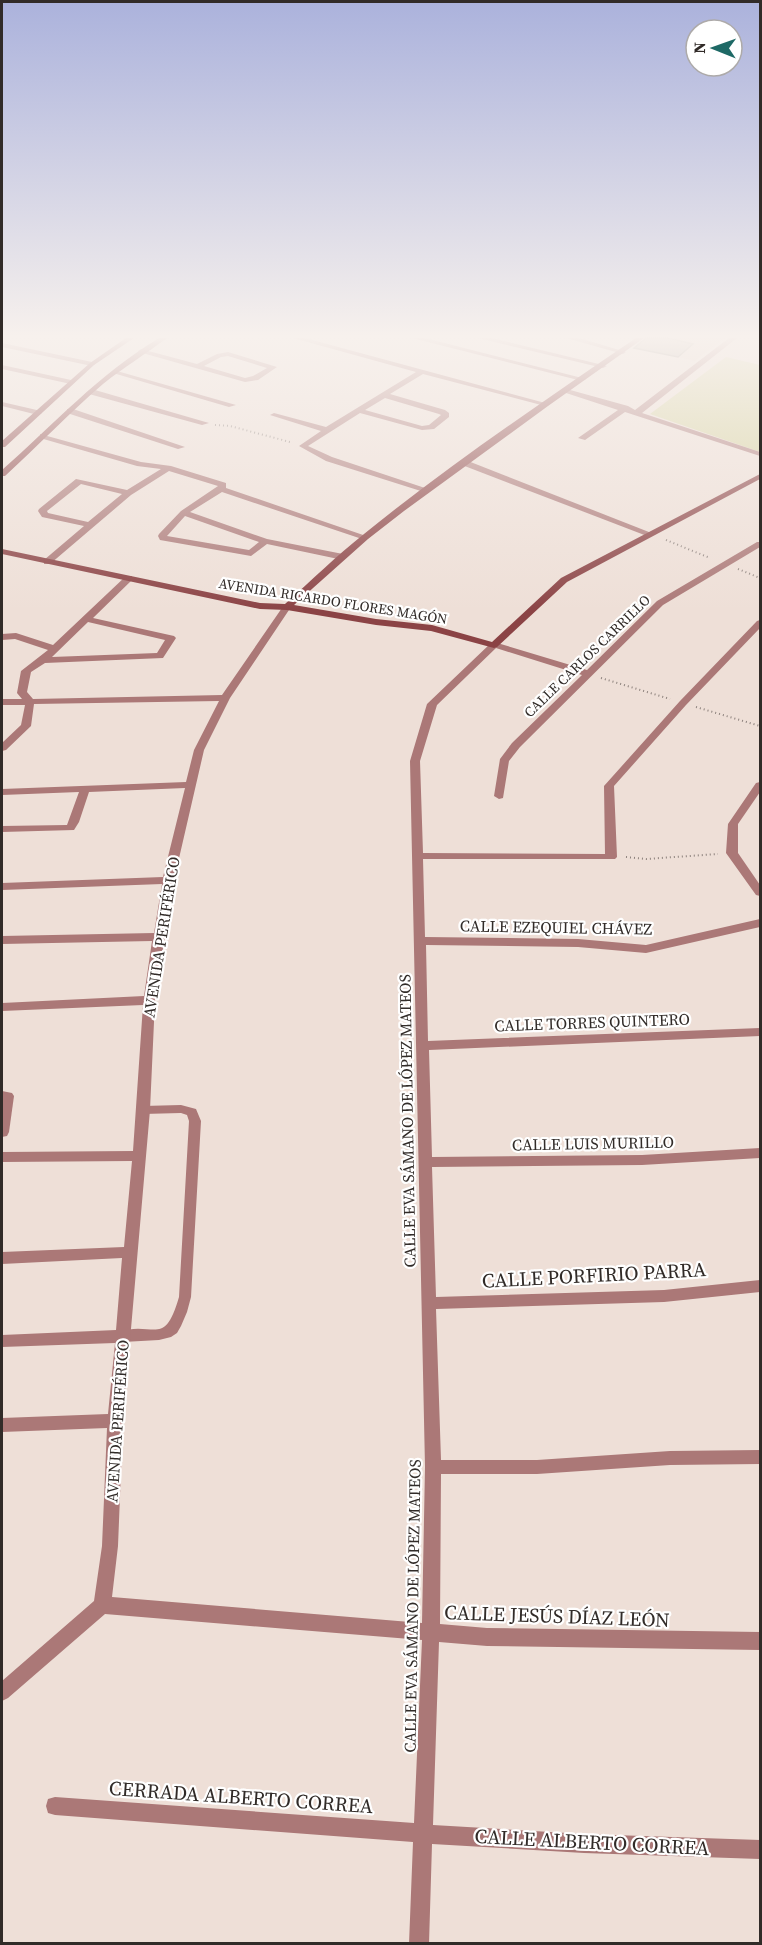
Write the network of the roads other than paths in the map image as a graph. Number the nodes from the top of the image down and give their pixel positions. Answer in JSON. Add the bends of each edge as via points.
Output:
{"nodes":[{"id":1,"x":20,"y":429,"type":"edge"},
{"id":2,"x":51,"y":429,"type":"edge"},
{"id":3,"x":125,"y":429,"type":"edge"},
{"id":4,"x":327,"y":429,"type":"edge"},
{"id":5,"x":511,"y":429,"type":"edge"},
{"id":6,"x":595,"y":429,"type":"edge"},
{"id":7,"x":687,"y":429,"type":"edge"},
{"id":8,"x":43,"y":436,"type":"junction"},
{"id":9,"x":582,"y":438,"type":"dead end"},
{"id":10,"x":2,"y":445,"type":"edge"},
{"id":11,"x":181,"y":447,"type":"dead end"},
{"id":12,"x":760,"y":454,"type":"edge"},
{"id":13,"x":465,"y":463,"type":"junction"},
{"id":14,"x":13,"y":464,"type":"junction"},
{"id":15,"x":2,"y":466,"type":"edge"},
{"id":16,"x":168,"y":468,"type":"junction"},
{"id":17,"x":2,"y":474,"type":"edge"},
{"id":18,"x":760,"y":476,"type":"edge"},
{"id":19,"x":221,"y":489,"type":"junction"},
{"id":20,"x":427,"y":490,"type":"junction"},
{"id":21,"x":128,"y":493,"type":"junction"},
{"id":22,"x":184,"y":513,"type":"junction"},
{"id":23,"x":89,"y":525,"type":"junction"},
{"id":24,"x":650,"y":534,"type":"junction"},
{"id":25,"x":365,"y":537,"type":"junction"},
{"id":26,"x":265,"y":541,"type":"junction"},
{"id":27,"x":760,"y":544,"type":"edge"},
{"id":28,"x":2,"y":552,"type":"edge"},
{"id":29,"x":344,"y":557,"type":"junction"},
{"id":30,"x":47,"y":562,"type":"junction"},
{"id":31,"x":129,"y":578,"type":"junction"},
{"id":32,"x":287,"y":607,"type":"junction"},
{"id":33,"x":87,"y":619,"type":"junction"},
{"id":34,"x":760,"y":623,"type":"edge"},
{"id":35,"x":2,"y":637,"type":"edge"},
{"id":36,"x":494,"y":645,"type":"junction"},
{"id":37,"x":54,"y":649,"type":"junction"},
{"id":38,"x":43,"y":660,"type":"junction"},
{"id":39,"x":586,"y":673,"type":"junction"},
{"id":40,"x":225,"y":698,"type":"junction"},
{"id":41,"x":30,"y":701,"type":"junction"},
{"id":42,"x":2,"y":702,"type":"edge"},
{"id":43,"x":2,"y":748,"type":"edge"},
{"id":44,"x":190,"y":785,"type":"junction"},
{"id":45,"x":760,"y":785,"type":"edge"},
{"id":46,"x":85,"y":789,"type":"junction"},
{"id":47,"x":2,"y":792,"type":"edge"},
{"id":48,"x":499,"y":796,"type":"dead end"},
{"id":49,"x":2,"y":829,"type":"edge"},
{"id":50,"x":419,"y":856,"type":"junction"},
{"id":51,"x":168,"y":879,"type":"junction"},
{"id":52,"x":2,"y":886,"type":"edge"},
{"id":53,"x":760,"y":892,"type":"edge"},
{"id":54,"x":760,"y":923,"type":"edge"},
{"id":55,"x":159,"y":937,"type":"junction"},
{"id":56,"x":2,"y":940,"type":"edge"},
{"id":57,"x":421,"y":941,"type":"junction"},
{"id":58,"x":149,"y":1000,"type":"junction"},
{"id":59,"x":2,"y":1007,"type":"edge"},
{"id":60,"x":760,"y":1032,"type":"edge"},
{"id":61,"x":424,"y":1046,"type":"junction"},
{"id":62,"x":2,"y":1096,"type":"edge"},
{"id":63,"x":143,"y":1110,"type":"junction"},
{"id":64,"x":2,"y":1132,"type":"edge"},
{"id":65,"x":760,"y":1153,"type":"edge"},
{"id":66,"x":139,"y":1156,"type":"junction"},
{"id":67,"x":2,"y":1157,"type":"edge"},
{"id":68,"x":427,"y":1162,"type":"junction"},
{"id":69,"x":131,"y":1252,"type":"junction"},
{"id":70,"x":2,"y":1258,"type":"edge"},
{"id":71,"x":760,"y":1286,"type":"edge"},
{"id":72,"x":429,"y":1303,"type":"junction"},
{"id":73,"x":123,"y":1336,"type":"junction"},
{"id":74,"x":2,"y":1341,"type":"edge"},
{"id":75,"x":115,"y":1421,"type":"junction"},
{"id":76,"x":2,"y":1425,"type":"edge"},
{"id":77,"x":759,"y":1457,"type":"edge"},
{"id":78,"x":434,"y":1467,"type":"junction"},
{"id":79,"x":102,"y":1605,"type":"junction"},
{"id":80,"x":431,"y":1634,"type":"junction"},
{"id":81,"x":760,"y":1641,"type":"edge"},
{"id":82,"x":2,"y":1692,"type":"edge"},
{"id":83,"x":55,"y":1806,"type":"dead end"},
{"id":84,"x":424,"y":1833,"type":"junction"},
{"id":85,"x":760,"y":1850,"type":"edge"},
{"id":86,"x":419,"y":1944,"type":"edge"}],
"edges":[{"from":1,"to":10,"type":"street"},
{"from":2,"to":8,"type":"street"},
{"from":3,"to":11,"type":"street"},
{"from":4,"to":20,"type":"street","via":[[303,446],[329,459]]},
{"from":5,"to":13,"type":"street","name":"AVENIDA PERIFÉRICO"},
{"from":6,"to":9,"type":"street"},
{"from":7,"to":12,"type":"street"},
{"from":8,"to":14,"type":"street"},
{"from":8,"to":16,"type":"street","via":[[140,464]]},
{"from":13,"to":20,"type":"street","name":"AVENIDA PERIFÉRICO"},
{"from":13,"to":24,"type":"street"},
{"from":14,"to":15,"type":"street"},
{"from":14,"to":17,"type":"street"},
{"from":16,"to":19,"type":"street","via":[[223,485]]},
{"from":16,"to":21,"type":"street"},
{"from":18,"to":24,"type":"street","name":"CALLE EVA SÁMANO DE LÓPEZ MATEOS"},
{"from":19,"to":22,"type":"street"},
{"from":19,"to":25,"type":"street"},
{"from":20,"to":25,"type":"street","name":"AVENIDA PERIFÉRICO"},
{"from":21,"to":23,"type":"street"},
{"from":21,"to":23,"type":"street","via":[[79,481],[42,511]]},
{"from":22,"to":26,"type":"street"},
{"from":22,"to":26,"type":"street","via":[[163,538],[251,553]]},
{"from":23,"to":30,"type":"street"},
{"from":24,"to":36,"type":"street","name":"CALLE EVA SÁMANO DE LÓPEZ MATEOS","via":[[564,580]]},
{"from":25,"to":29,"type":"street","name":"AVENIDA PERIFÉRICO"},
{"from":26,"to":29,"type":"street"},
{"from":27,"to":39,"type":"street","name":"CALLE CARLOS CARRILLO","via":[[660,603]]},
{"from":28,"to":30,"type":"street","name":"AVENIDA RICARDO FLORES MAGÓN"},
{"from":29,"to":32,"type":"street","name":"AVENIDA PERIFÉRICO"},
{"from":30,"to":31,"type":"street","name":"AVENIDA RICARDO FLORES MAGÓN"},
{"from":31,"to":32,"type":"street","name":"AVENIDA RICARDO FLORES MAGÓN","via":[[260,606]]},
{"from":31,"to":33,"type":"street"},
{"from":32,"to":36,"type":"street","name":"AVENIDA RICARDO FLORES MAGÓN","via":[[432,628]]},
{"from":32,"to":40,"type":"street","name":"AVENIDA PERIFÉRICO"},
{"from":33,"to":37,"type":"street"},
{"from":33,"to":38,"type":"street","via":[[171,638],[160,656]]},
{"from":34,"to":50,"type":"street","via":[[609,786],[611,856]]},
{"from":35,"to":37,"type":"street","via":[[16,636]]},
{"from":36,"to":39,"type":"street","name":"AVENIDA RICARDO FLORES MAGÓN"},
{"from":36,"to":50,"type":"street","name":"CALLE EVA SÁMANO DE LÓPEZ MATEOS","via":[[432,704],[415,761]]},
{"from":37,"to":38,"type":"street"},
{"from":38,"to":41,"type":"street","via":[[26,670],[22,693]]},
{"from":39,"to":48,"type":"street","name":"CALLE CARLOS CARRILLO","via":[[504,761]]},
{"from":40,"to":41,"type":"street"},
{"from":40,"to":44,"type":"street","name":"AVENIDA PERIFÉRICO","via":[[199,750]]},
{"from":41,"to":42,"type":"street"},
{"from":41,"to":43,"type":"street","via":[[26,726]]},
{"from":44,"to":46,"type":"street"},
{"from":44,"to":51,"type":"street","name":"AVENIDA PERIFÉRICO"},
{"from":45,"to":53,"type":"street","via":[[733,824],[732,853]]},
{"from":46,"to":47,"type":"street"},
{"from":46,"to":49,"type":"street","via":[[70,828]]},
{"from":50,"to":57,"type":"street","name":"CALLE EVA SÁMANO DE LÓPEZ MATEOS"},
{"from":51,"to":52,"type":"street"},
{"from":51,"to":55,"type":"street","name":"AVENIDA PERIFÉRICO"},
{"from":54,"to":57,"type":"street","name":"CALLE EZEQUIEL CHÁVEZ","via":[[646,949],[578,943]]},
{"from":55,"to":56,"type":"street"},
{"from":55,"to":58,"type":"street","name":"AVENIDA PERIFÉRICO"},
{"from":57,"to":61,"type":"street","name":"CALLE EVA SÁMANO DE LÓPEZ MATEOS"},
{"from":58,"to":59,"type":"street"},
{"from":58,"to":63,"type":"street","name":"AVENIDA PERIFÉRICO"},
{"from":60,"to":61,"type":"street","name":"CALLE TORRES QUINTERO"},
{"from":61,"to":68,"type":"street","name":"CALLE EVA SÁMANO DE LÓPEZ MATEOS"},
{"from":62,"to":64,"type":"street","via":[[7,1096]]},
{"from":63,"to":66,"type":"street","name":"AVENIDA PERIFÉRICO"},
{"from":63,"to":73,"type":"lane","via":[[181,1109],[192,1112],[195,1121],[185,1297],[175,1328],[167,1333]]},
{"from":65,"to":68,"type":"street","name":"CALLE LUIS MURILLO","via":[[642,1160]]},
{"from":66,"to":67,"type":"street"},
{"from":66,"to":69,"type":"street","name":"AVENIDA PERIFÉRICO"},
{"from":68,"to":72,"type":"street","name":"CALLE EVA SÁMANO DE LÓPEZ MATEOS"},
{"from":69,"to":70,"type":"street"},
{"from":69,"to":73,"type":"street","name":"AVENIDA PERIFÉRICO"},
{"from":71,"to":72,"type":"street","name":"CALLE PORFIRIO PARRA","via":[[664,1296]]},
{"from":72,"to":78,"type":"street","name":"CALLE EVA SÁMANO DE LÓPEZ MATEOS"},
{"from":73,"to":74,"type":"street"},
{"from":73,"to":75,"type":"street","name":"AVENIDA PERIFÉRICO"},
{"from":75,"to":76,"type":"street"},
{"from":75,"to":79,"type":"street","name":"AVENIDA PERIFÉRICO","via":[[110,1546]]},
{"from":77,"to":78,"type":"street","via":[[670,1458],[537,1467]]},
{"from":78,"to":80,"type":"street","name":"CALLE EVA SÁMANO DE LÓPEZ MATEOS"},
{"from":79,"to":80,"type":"street","name":"CALLE JESÚS DÍAZ LEÓN"},
{"from":79,"to":82,"type":"street"},
{"from":80,"to":81,"type":"street","name":"CALLE JESÚS DÍAZ LEÓN"},
{"from":80,"to":84,"type":"street","name":"CALLE EVA SÁMANO DE LÓPEZ MATEOS"},
{"from":83,"to":84,"type":"street","name":"CERRADA ALBERTO CORREA"},
{"from":84,"to":85,"type":"street","name":"CALLE ALBERTO CORREA"},
{"from":84,"to":86,"type":"street","name":"CALLE EVA SÁMANO DE LÓPEZ MATEOS"}]}
